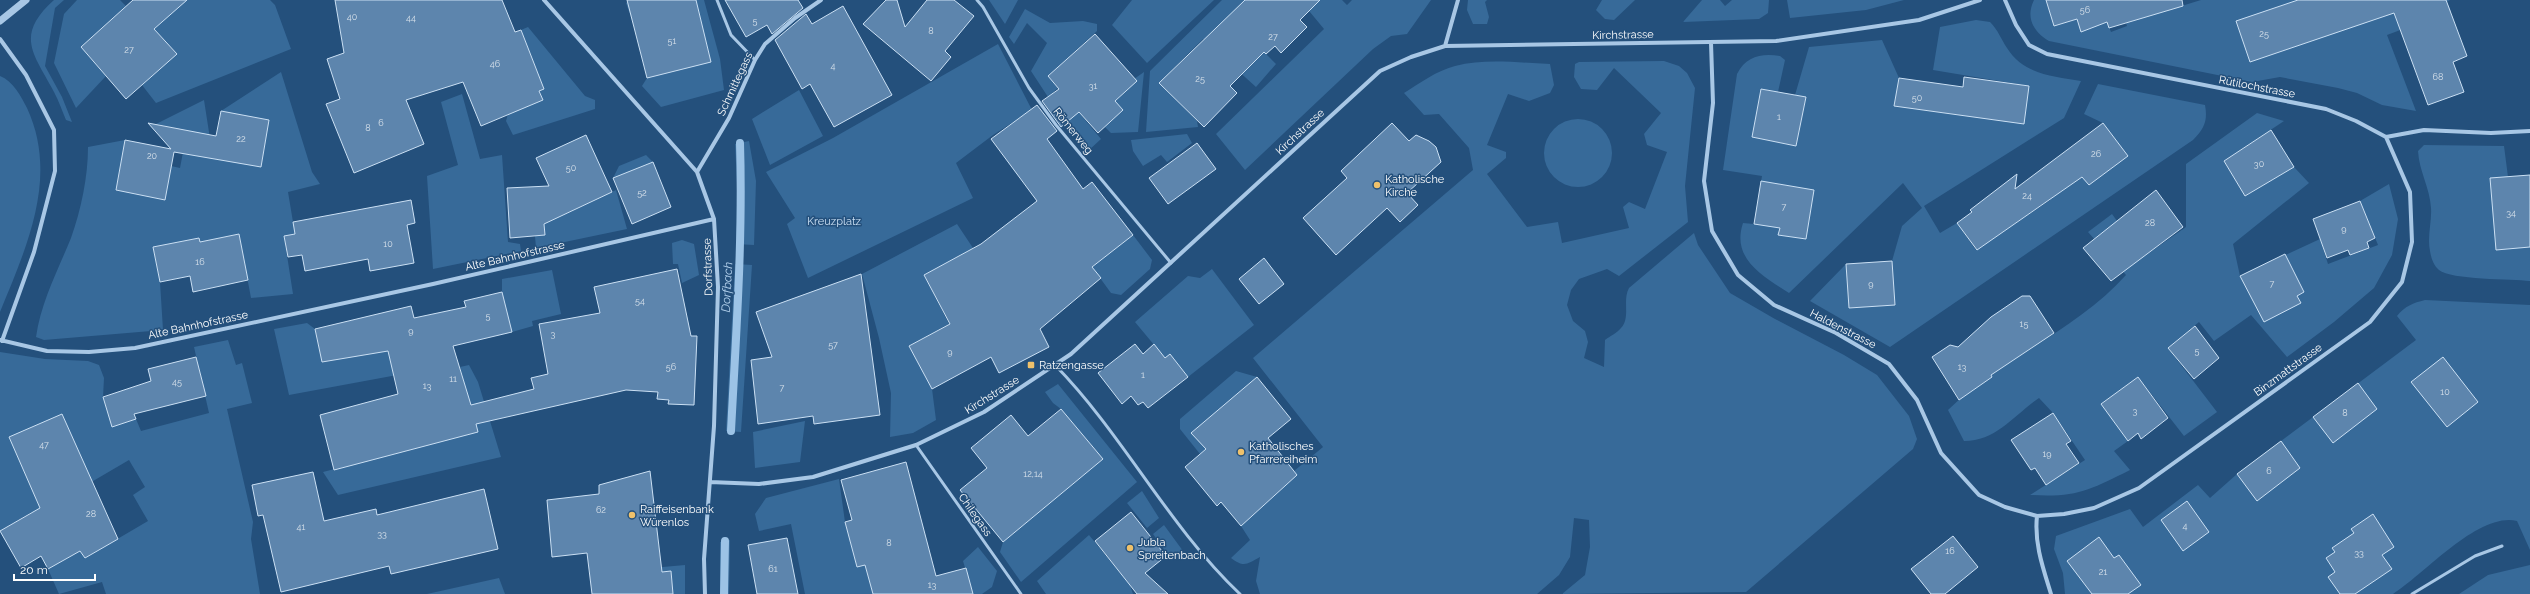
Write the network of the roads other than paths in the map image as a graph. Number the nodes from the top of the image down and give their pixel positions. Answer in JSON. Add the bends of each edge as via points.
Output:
{"nodes":[{"id":1,"x":26,"y":0,"type":"edge"},
{"id":2,"x":544,"y":0,"type":"edge"},
{"id":3,"x":717,"y":0,"type":"edge"},
{"id":4,"x":821,"y":0,"type":"edge"},
{"id":5,"x":977,"y":0,"type":"edge"},
{"id":6,"x":1458,"y":0,"type":"edge"},
{"id":7,"x":1980,"y":0,"type":"edge"},
{"id":8,"x":2005,"y":0,"type":"edge"},
{"id":9,"x":0,"y":21,"type":"edge"},
{"id":10,"x":0,"y":39,"type":"edge"},
{"id":11,"x":1711,"y":42,"type":"junction"},
{"id":12,"x":1445,"y":46,"type":"junction"},
{"id":13,"x":755,"y":60,"type":"junction"},
{"id":14,"x":2530,"y":131,"type":"edge"},
{"id":15,"x":2386,"y":137,"type":"junction"},
{"id":16,"x":698,"y":172,"type":"junction"},
{"id":17,"x":714,"y":220,"type":"junction"},
{"id":18,"x":1171,"y":263,"type":"junction"},
{"id":19,"x":1,"y":340,"type":"edge"},
{"id":20,"x":1056,"y":366,"type":"junction"},
{"id":21,"x":916,"y":445,"type":"junction"},
{"id":22,"x":710,"y":482,"type":"junction"},
{"id":23,"x":2037,"y":516,"type":"junction"},
{"id":24,"x":2502,"y":546,"type":"dead end"},
{"id":25,"x":705,"y":594,"type":"edge"},
{"id":26,"x":1021,"y":594,"type":"edge"},
{"id":27,"x":1240,"y":594,"type":"edge"},
{"id":28,"x":2051,"y":594,"type":"edge"},
{"id":29,"x":2412,"y":594,"type":"edge"}],
"edges":[{"from":1,"to":9,"type":"street"},
{"from":2,"to":16,"type":"street","name":"Dorfstrasse"},
{"from":3,"to":13,"type":"lane","via":[[731,35]]},
{"from":4,"to":13,"type":"street","name":"Schmittegass","via":[[777,31]]},
{"from":5,"to":18,"type":"lane","name":"Römerweg","via":[[1029,88],[1056,125]]},
{"from":6,"to":12,"type":"street"},
{"from":7,"to":11,"type":"street","name":"Kirchstrasse","via":[[1919,20],[1841,33],[1776,40]]},
{"from":8,"to":15,"type":"street","name":"Rütilochstrasse","via":[[2016,25],[2029,45],[2047,54],[2326,109]]},
{"from":10,"to":19,"type":"street","name":"Alte Bahnhofstrasse","via":[[26,75],[54,130],[55,171],[34,252]]},
{"from":11,"to":12,"type":"street","name":"Kirchstrasse"},
{"from":11,"to":23,"type":"street","name":"Haldenstrasse","via":[[1713,103],[1704,181],[1712,231],[1738,275],[1774,306],[1836,333],[1888,364],[1917,400],[1941,453],[1979,495],[2004,507]]},
{"from":12,"to":18,"type":"street","name":"Kirchstrasse","via":[[1411,56],[1380,71]]},
{"from":13,"to":16,"type":"street","name":"Schmittegass","via":[[729,118]]},
{"from":14,"to":15,"type":"street","via":[[2491,133],[2424,130]]},
{"from":15,"to":23,"type":"street","name":"Binzmattstrasse","via":[[2410,192],[2412,242],[2402,282],[2370,322],[2139,488],[2094,508]]},
{"from":16,"to":17,"type":"street","name":"Dorfstrasse"},
{"from":17,"to":19,"type":"street","name":"Alte Bahnhofstrasse","via":[[135,348],[89,352],[47,351]]},
{"from":17,"to":22,"type":"street","name":"Dorfstrasse","via":[[718,287]]},
{"from":18,"to":20,"type":"street","name":"Kirchstrasse"},
{"from":20,"to":21,"type":"street","name":"Kirchstrasse","via":[[984,412]]},
{"from":20,"to":27,"type":"lane","via":[[1131,457],[1201,553]]},
{"from":21,"to":22,"type":"street","name":"Kirchstrasse","via":[[813,477],[759,484]]},
{"from":21,"to":26,"type":"lane","name":"Chilegass"},
{"from":22,"to":25,"type":"street","name":"Dorfstrasse","via":[[704,559]]},
{"from":23,"to":28,"type":"street","via":[[2035,532],[2039,555]]},
{"from":24,"to":29,"type":"lane","via":[[2475,556]]}]}
